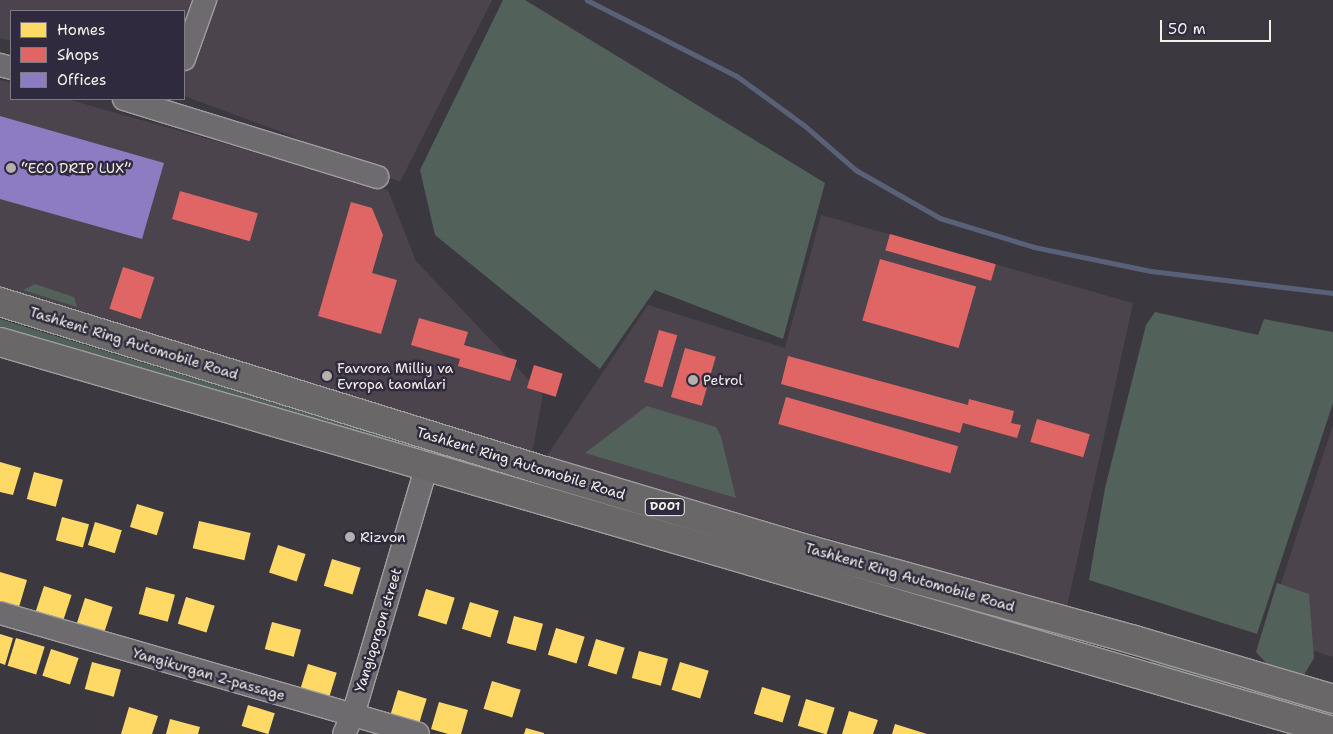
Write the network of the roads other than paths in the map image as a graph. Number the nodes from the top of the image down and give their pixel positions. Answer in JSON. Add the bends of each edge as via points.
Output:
{"nodes":[{"id":1,"x":205,"y":0,"type":"edge"},
{"id":2,"x":185,"y":55,"type":"edge"},
{"id":3,"x":133,"y":100,"type":"edge"},
{"id":4,"x":167,"y":104,"type":"edge"},
{"id":5,"x":377,"y":177,"type":"dead end"},
{"id":6,"x":0,"y":302,"type":"edge"},
{"id":7,"x":0,"y":342,"type":"edge"},
{"id":8,"x":426,"y":468,"type":"junction"},
{"id":9,"x":0,"y":614,"type":"edge"},
{"id":10,"x":1131,"y":639,"type":"junction"},
{"id":11,"x":1122,"y":670,"type":"junction"},
{"id":12,"x":1333,"y":699,"type":"edge"},
{"id":13,"x":349,"y":724,"type":"edge"},
{"id":14,"x":1333,"y":731,"type":"edge"},
{"id":15,"x":418,"y":734,"type":"edge"}],
"edges":[{"from":1,"to":2,"type":"street"},
{"from":3,"to":4,"type":"street"},
{"from":4,"to":5,"type":"street"},
{"from":6,"to":10,"type":"highway","name":"Tashkent Ring Automobile Road","number":"D001","via":[[548,472],[800,547]]},
{"from":7,"to":8,"type":"highway","number":"D001"},
{"from":8,"to":11,"type":"highway","number":"D001"},
{"from":8,"to":13,"type":"street","name":"Yangiqorgon street"},
{"from":9,"to":13,"type":"street","name":"Yangikurgan 2-passage"},
{"from":10,"to":11,"type":"highway"},
{"from":10,"to":12,"type":"highway","name":"Tashkent Ring Automobile Road","number":"D001"},
{"from":11,"to":14,"type":"highway","number":"D001"},
{"from":13,"to":15,"type":"street","name":"Yangikurgan 2-passage"}]}
